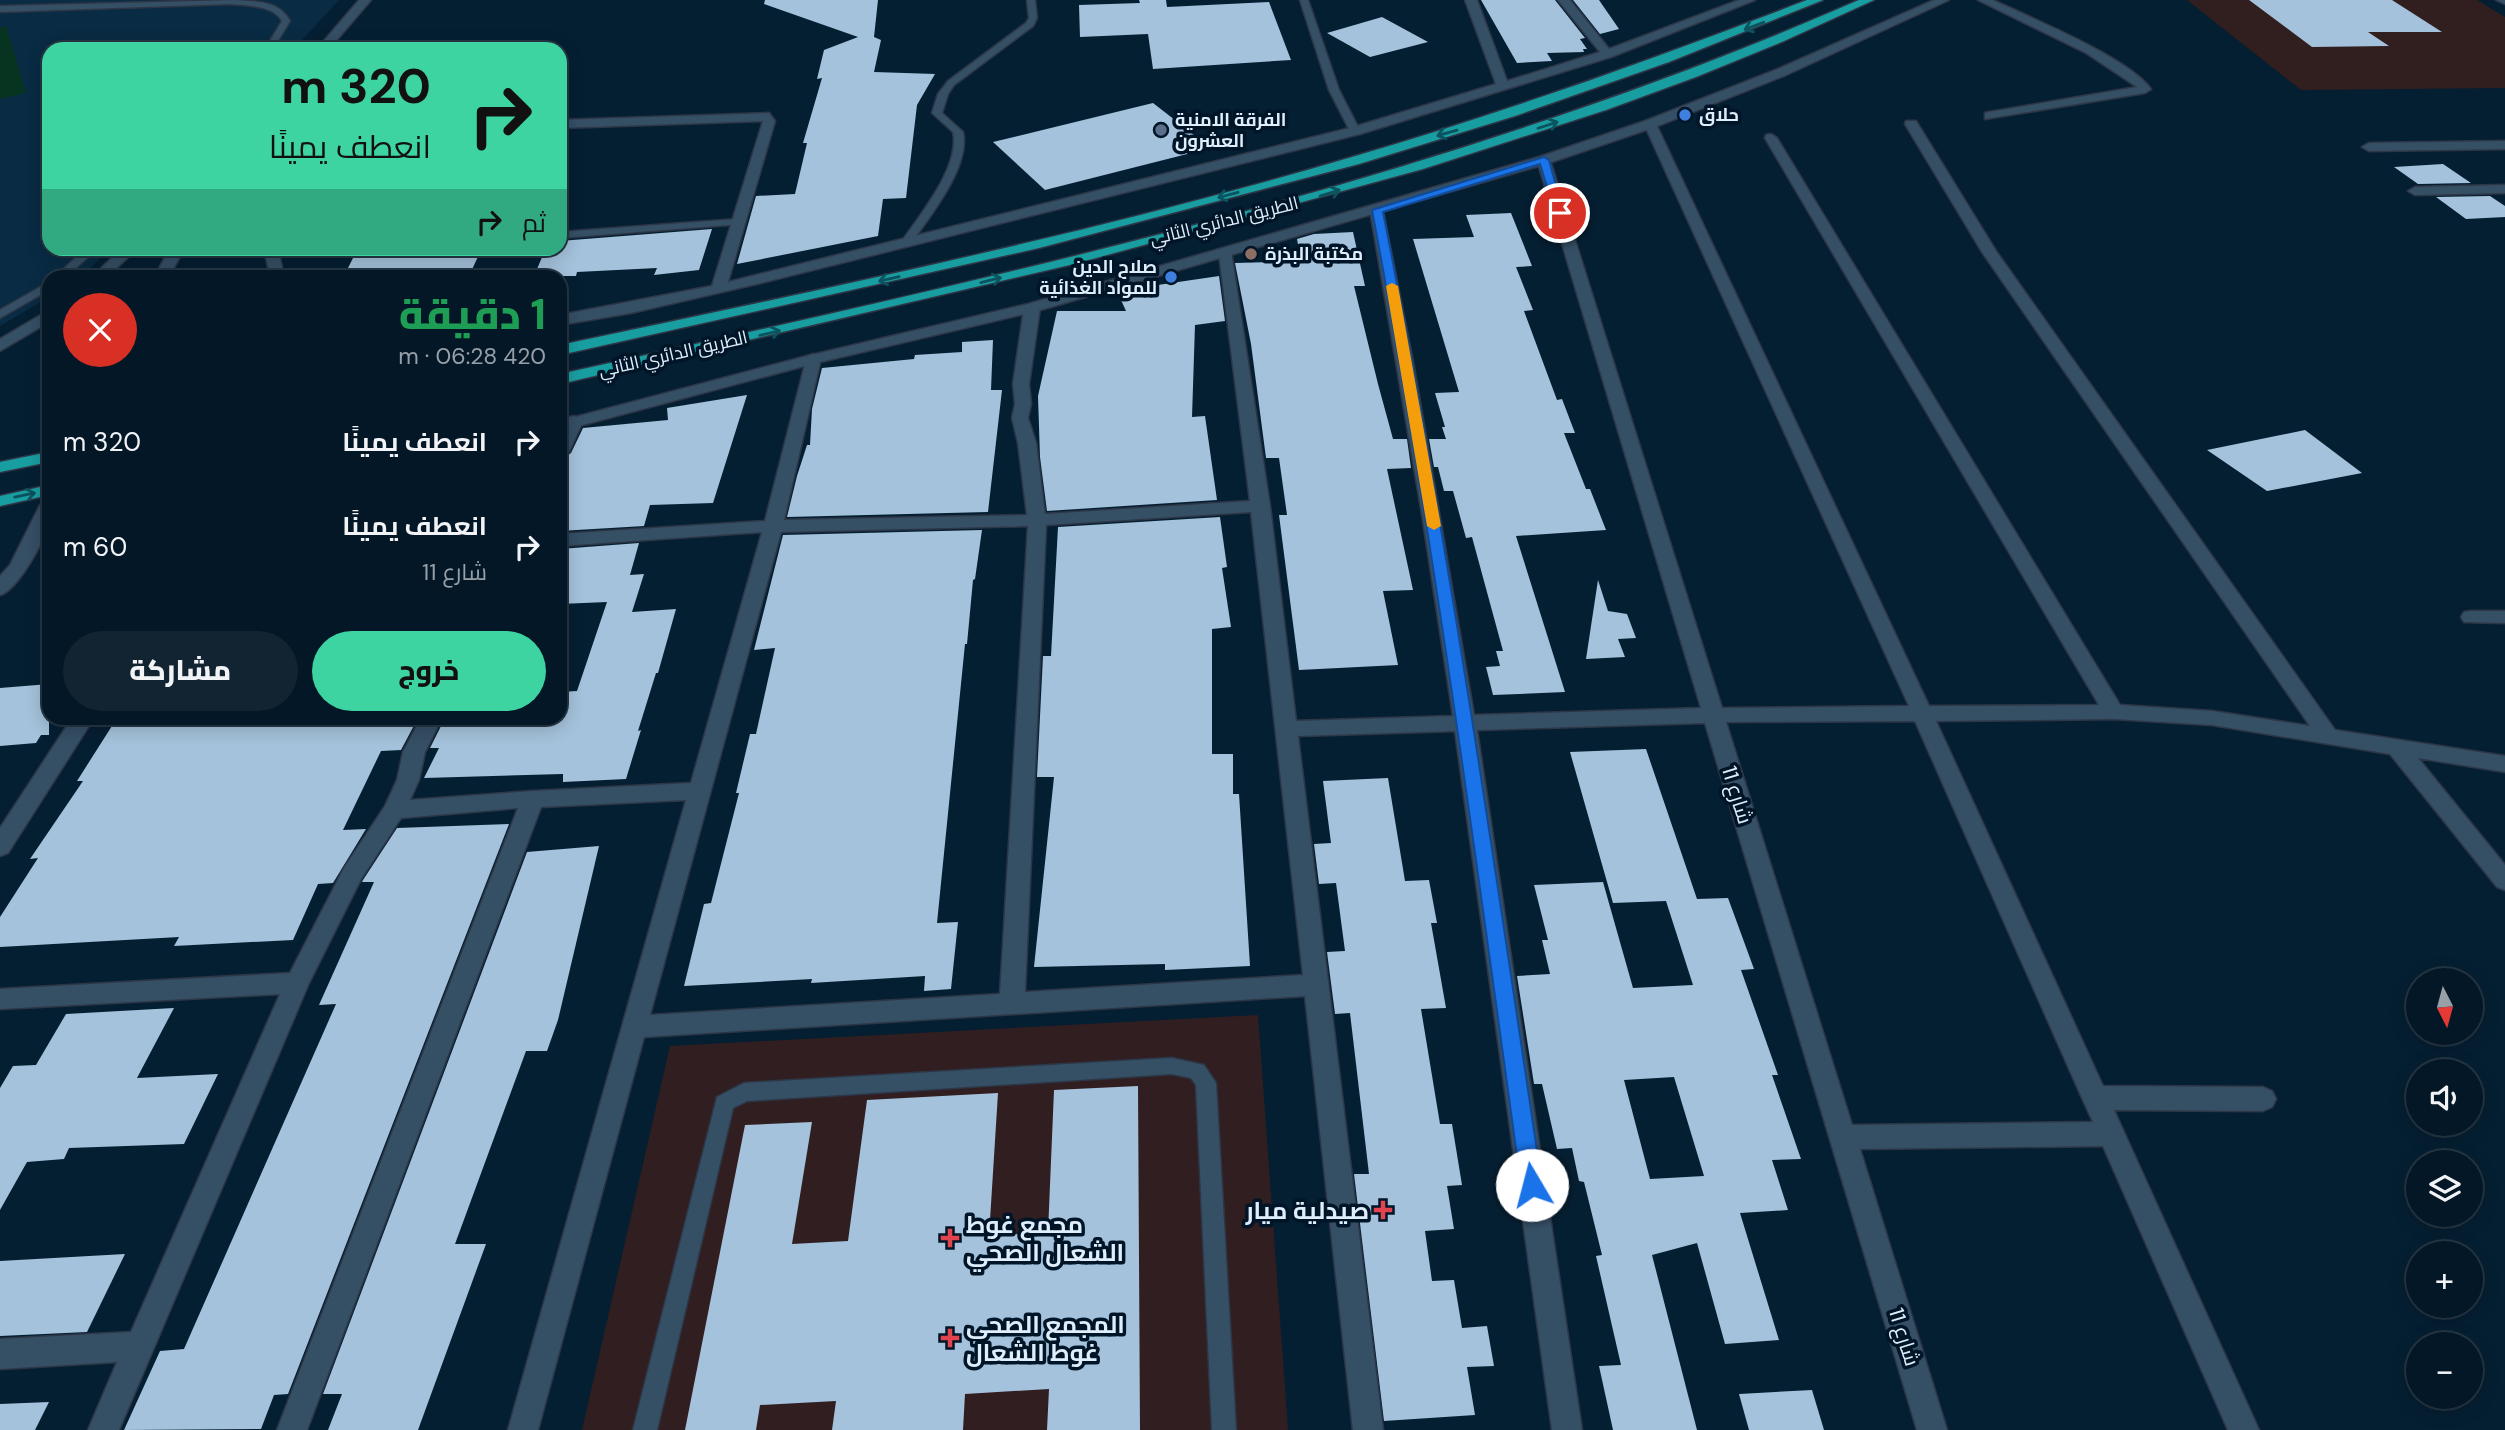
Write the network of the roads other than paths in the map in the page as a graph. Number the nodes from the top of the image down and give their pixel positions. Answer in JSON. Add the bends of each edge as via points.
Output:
{"nodes":[{"id":1,"x":365,"y":0,"type":"edge"},
{"id":2,"x":1031,"y":0,"type":"edge"},
{"id":3,"x":1304,"y":0,"type":"edge"},
{"id":4,"x":1471,"y":0,"type":"edge"},
{"id":5,"x":1564,"y":0,"type":"edge"},
{"id":6,"x":1749,"y":0,"type":"edge"},
{"id":7,"x":1817,"y":0,"type":"edge"},
{"id":8,"x":1868,"y":0,"type":"edge"},
{"id":9,"x":1943,"y":0,"type":"edge"},
{"id":10,"x":1984,"y":0,"type":"edge"},
{"id":11,"x":0,"y":9,"type":"edge"},
{"id":12,"x":273,"y":42,"type":"edge"},
{"id":13,"x":329,"y":42,"type":"edge"},
{"id":14,"x":1607,"y":54,"type":"junction"},
{"id":15,"x":1503,"y":87,"type":"junction"},
{"id":16,"x":1989,"y":117,"type":"dead end"},
{"id":17,"x":567,"y":124,"type":"edge"},
{"id":18,"x":1650,"y":124,"type":"junction"},
{"id":19,"x":1911,"y":124,"type":"dead end"},
{"id":20,"x":1355,"y":131,"type":"junction"},
{"id":21,"x":1771,"y":138,"type":"dead end"},
{"id":22,"x":2505,"y":145,"type":"edge"},
{"id":23,"x":2370,"y":147,"type":"dead end"},
{"id":24,"x":1544,"y":160,"type":"junction"},
{"id":25,"x":2505,"y":190,"type":"edge"},
{"id":26,"x":2415,"y":191,"type":"dead end"},
{"id":27,"x":1377,"y":210,"type":"junction"},
{"id":28,"x":738,"y":222,"type":"junction"},
{"id":29,"x":567,"y":234,"type":"edge"},
{"id":30,"x":905,"y":244,"type":"junction"},
{"id":31,"x":1226,"y":254,"type":"junction"},
{"id":32,"x":84,"y":256,"type":"edge"},
{"id":33,"x":122,"y":256,"type":"edge"},
{"id":34,"x":68,"y":270,"type":"edge"},
{"id":35,"x":107,"y":270,"type":"edge"},
{"id":36,"x":42,"y":289,"type":"edge"},
{"id":37,"x":718,"y":289,"type":"junction"},
{"id":38,"x":1032,"y":308,"type":"junction"},
{"id":39,"x":0,"y":315,"type":"edge"},
{"id":40,"x":42,"y":319,"type":"edge"},
{"id":41,"x":567,"y":319,"type":"edge"},
{"id":42,"x":0,"y":345,"type":"edge"},
{"id":43,"x":567,"y":348,"type":"edge"},
{"id":44,"x":813,"y":359,"type":"junction"},
{"id":45,"x":567,"y":377,"type":"edge"},
{"id":46,"x":567,"y":423,"type":"edge"},
{"id":47,"x":42,"y":458,"type":"edge"},
{"id":48,"x":0,"y":467,"type":"edge"},
{"id":49,"x":42,"y":492,"type":"edge"},
{"id":50,"x":0,"y":501,"type":"edge"},
{"id":51,"x":1261,"y":506,"type":"junction"},
{"id":52,"x":42,"y":520,"type":"edge"},
{"id":53,"x":1037,"y":520,"type":"junction"},
{"id":54,"x":773,"y":526,"type":"junction"},
{"id":55,"x":567,"y":540,"type":"edge"},
{"id":56,"x":0,"y":589,"type":"edge"},
{"id":57,"x":2471,"y":617,"type":"dead end"},
{"id":58,"x":2505,"y":617,"type":"edge"},
{"id":59,"x":2114,"y":712,"type":"junction"},
{"id":60,"x":1924,"y":713,"type":"junction"},
{"id":61,"x":1712,"y":715,"type":"junction"},
{"id":62,"x":1466,"y":722,"type":"junction"},
{"id":63,"x":78,"y":725,"type":"edge"},
{"id":64,"x":428,"y":725,"type":"edge"},
{"id":65,"x":1285,"y":729,"type":"junction"},
{"id":66,"x":2329,"y":737,"type":"junction"},
{"id":67,"x":2398,"y":749,"type":"junction"},
{"id":68,"x":2505,"y":764,"type":"edge"},
{"id":69,"x":701,"y":791,"type":"junction"},
{"id":70,"x":533,"y":799,"type":"junction"},
{"id":71,"x":394,"y":810,"type":"junction"},
{"id":72,"x":0,"y":847,"type":"edge"},
{"id":73,"x":2505,"y":881,"type":"edge"},
{"id":74,"x":298,"y":983,"type":"junction"},
{"id":75,"x":1314,"y":985,"type":"junction"},
{"id":76,"x":0,"y":999,"type":"edge"},
{"id":77,"x":1012,"y":1004,"type":"junction"},
{"id":78,"x":633,"y":1027,"type":"junction"},
{"id":79,"x":2095,"y":1098,"type":"junction"},
{"id":80,"x":2263,"y":1099,"type":"dead end"},
{"id":81,"x":2111,"y":1134,"type":"junction"},
{"id":82,"x":1842,"y":1137,"type":"junction"},
{"id":83,"x":140,"y":1346,"type":"junction"},
{"id":84,"x":0,"y":1354,"type":"edge"},
{"id":85,"x":103,"y":1430,"type":"edge"},
{"id":86,"x":292,"y":1430,"type":"edge"},
{"id":87,"x":523,"y":1430,"type":"edge"},
{"id":88,"x":645,"y":1430,"type":"edge"},
{"id":89,"x":1224,"y":1430,"type":"edge"},
{"id":90,"x":1368,"y":1430,"type":"edge"},
{"id":91,"x":1567,"y":1430,"type":"edge"},
{"id":92,"x":1932,"y":1430,"type":"edge"},
{"id":93,"x":2244,"y":1430,"type":"edge"}],
"edges":[{"from":1,"to":13,"type":"street"},
{"from":2,"to":30,"type":"lane","via":[[1030,24],[951,83],[943,94],[937,113],[959,136],[956,155],[940,193]]},
{"from":3,"to":20,"type":"lane","via":[[1334,90]]},
{"from":4,"to":15,"type":"street"},
{"from":5,"to":14,"type":"street"},
{"from":6,"to":14,"type":"street","via":[[1714,8]]},
{"from":7,"to":43,"type":"highway","name":"الطريق الدائري الثاني","one_way":true,"via":[[1502,117],[1287,180],[1028,248]]},
{"from":45,"to":8,"type":"highway","name":"الطريق الدائري الثاني","one_way":true,"via":[[858,312],[1308,200],[1587,112]]},
{"from":9,"to":18,"type":"street","via":[[1782,72]]},
{"from":10,"to":16,"type":"street","via":[[2090,51],[2145,89]]},
{"from":11,"to":12,"type":"lane","via":[[256,4],[281,12],[286,21]]},
{"from":14,"to":15,"type":"street"},
{"from":15,"to":20,"type":"street"},
{"from":17,"to":28,"type":"street","via":[[765,116],[769,121]]},
{"from":18,"to":24,"type":"street"},
{"from":18,"to":60,"type":"street"},
{"from":19,"to":66,"type":"street","via":[[1989,252]]},
{"from":20,"to":30,"type":"street"},
{"from":21,"to":59,"type":"street"},
{"from":22,"to":23,"type":"street"},
{"from":24,"to":27,"type":"street"},
{"from":24,"to":61,"type":"street","name":"شارع 11"},
{"from":25,"to":26,"type":"street"},
{"from":27,"to":31,"type":"street"},
{"from":27,"to":62,"type":"street"},
{"from":28,"to":29,"type":"lane"},
{"from":28,"to":37,"type":"street"},
{"from":30,"to":37,"type":"street"},
{"from":31,"to":38,"type":"street"},
{"from":31,"to":51,"type":"street"},
{"from":32,"to":34,"type":"lane"},
{"from":33,"to":35,"type":"street"},
{"from":36,"to":39,"type":"lane"},
{"from":37,"to":41,"type":"street"},
{"from":38,"to":44,"type":"street"},
{"from":38,"to":53,"type":"street","via":[[1020,418]]},
{"from":40,"to":42,"type":"street"},
{"from":44,"to":46,"type":"street"},
{"from":44,"to":54,"type":"street"},
{"from":47,"to":48,"type":"highway"},
{"from":50,"to":49,"type":"highway","one_way":true},
{"from":51,"to":53,"type":"street"},
{"from":51,"to":65,"type":"street"},
{"from":52,"to":56,"type":"street","via":[[18,567]]},
{"from":53,"to":54,"type":"street"},
{"from":53,"to":77,"type":"street"},
{"from":54,"to":55,"type":"street"},
{"from":54,"to":69,"type":"street"},
{"from":57,"to":58,"type":"street"},
{"from":59,"to":60,"type":"street"},
{"from":59,"to":66,"type":"street","via":[[2212,718]]},
{"from":60,"to":61,"type":"street"},
{"from":60,"to":79,"type":"street"},
{"from":61,"to":62,"type":"street"},
{"from":61,"to":82,"type":"street","name":"شارع 11"},
{"from":62,"to":65,"type":"street"},
{"from":62,"to":91,"type":"street"},
{"from":63,"to":72,"type":"street"},
{"from":64,"to":71,"type":"street"},
{"from":65,"to":75,"type":"street"},
{"from":66,"to":67,"type":"street"},
{"from":67,"to":68,"type":"street"},
{"from":67,"to":73,"type":"street"},
{"from":69,"to":70,"type":"street"},
{"from":69,"to":78,"type":"street"},
{"from":70,"to":71,"type":"street"},
{"from":70,"to":86,"type":"street"},
{"from":71,"to":74,"type":"street","via":[[352,874]]},
{"from":74,"to":76,"type":"street"},
{"from":74,"to":83,"type":"street"},
{"from":75,"to":77,"type":"street"},
{"from":75,"to":90,"type":"street"},
{"from":77,"to":78,"type":"street"},
{"from":78,"to":87,"type":"street"},
{"from":79,"to":80,"type":"street"},
{"from":79,"to":81,"type":"street"},
{"from":81,"to":82,"type":"street"},
{"from":81,"to":93,"type":"street"},
{"from":82,"to":92,"type":"street","name":"شارع 11"},
{"from":83,"to":84,"type":"street"},
{"from":83,"to":85,"type":"street"},
{"from":88,"to":89,"type":"lane","via":[[724,1102],[744,1092],[1172,1066],[1197,1071],[1206,1083]]}]}
